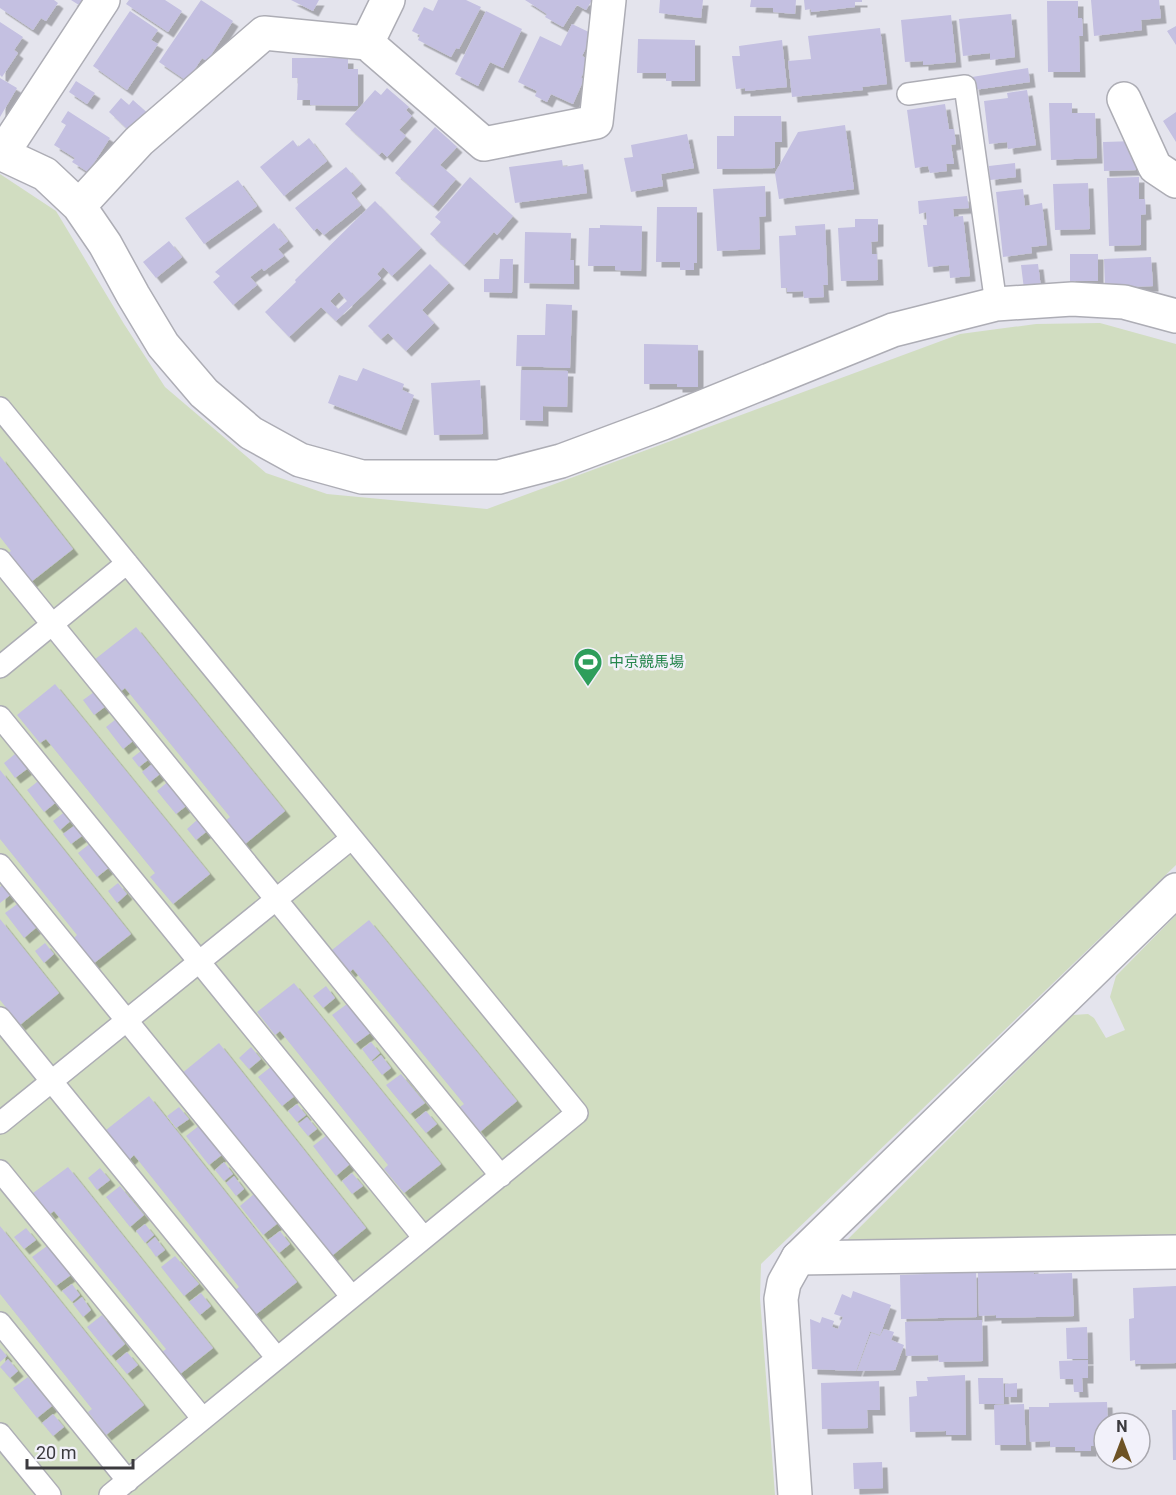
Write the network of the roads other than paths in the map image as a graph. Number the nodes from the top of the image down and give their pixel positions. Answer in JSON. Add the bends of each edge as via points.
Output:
{"nodes":[{"id":1,"x":103,"y":0,"type":"edge"},
{"id":2,"x":388,"y":0,"type":"edge"},
{"id":3,"x":609,"y":0,"type":"edge"},
{"id":4,"x":367,"y":43,"type":"junction"},
{"id":5,"x":908,"y":94,"type":"dead end"},
{"id":6,"x":1124,"y":99,"type":"dead end"},
{"id":7,"x":1,"y":154,"type":"edge"},
{"id":8,"x":1176,"y":181,"type":"edge"},
{"id":9,"x":79,"y":206,"type":"junction"},
{"id":10,"x":996,"y":304,"type":"junction"},
{"id":11,"x":1176,"y":316,"type":"edge"},
{"id":12,"x":0,"y":408,"type":"edge"},
{"id":13,"x":0,"y":560,"type":"edge"},
{"id":14,"x":127,"y":563,"type":"junction"},
{"id":15,"x":52,"y":624,"type":"junction"},
{"id":16,"x":0,"y":667,"type":"edge"},
{"id":17,"x":0,"y":717,"type":"edge"},
{"id":18,"x":352,"y":838,"type":"junction"},
{"id":19,"x":0,"y":865,"type":"edge"},
{"id":20,"x":1176,"y":890,"type":"edge"},
{"id":21,"x":276,"y":899,"type":"junction"},
{"id":22,"x":199,"y":962,"type":"junction"},
{"id":23,"x":0,"y":1018,"type":"edge"},
{"id":24,"x":127,"y":1020,"type":"junction"},
{"id":25,"x":51,"y":1081,"type":"junction"},
{"id":26,"x":0,"y":1123,"type":"edge"},
{"id":27,"x":0,"y":1171,"type":"edge"},
{"id":28,"x":501,"y":1176,"type":"junction"},
{"id":29,"x":424,"y":1238,"type":"junction"},
{"id":30,"x":1176,"y":1252,"type":"edge"},
{"id":31,"x":798,"y":1258,"type":"junction"},
{"id":32,"x":352,"y":1297,"type":"junction"},
{"id":33,"x":0,"y":1323,"type":"edge"},
{"id":34,"x":277,"y":1358,"type":"junction"},
{"id":35,"x":203,"y":1419,"type":"junction"},
{"id":36,"x":0,"y":1434,"type":"edge"},
{"id":37,"x":128,"y":1481,"type":"junction"},
{"id":38,"x":50,"y":1495,"type":"edge"},
{"id":39,"x":110,"y":1495,"type":"edge"},
{"id":40,"x":795,"y":1495,"type":"edge"}],
"edges":[{"from":1,"to":7,"type":"street"},
{"from":2,"to":4,"type":"street"},
{"from":3,"to":4,"type":"street","via":[[596,122],[484,144]]},
{"from":4,"to":9,"type":"street","via":[[264,33],[139,141]]},
{"from":5,"to":10,"type":"lane","via":[[965,86]]},
{"from":6,"to":8,"type":"street","via":[[1155,167]]},
{"from":7,"to":9,"type":"street","via":[[45,174]]},
{"from":9,"to":10,"type":"street","via":[[163,345],[204,393],[251,433],[300,460],[362,477],[499,477],[551,464],[893,330]]},
{"from":10,"to":11,"type":"street","via":[[1072,299],[1124,302]]},
{"from":12,"to":14,"type":"lane"},
{"from":13,"to":15,"type":"lane"},
{"from":14,"to":15,"type":"lane"},
{"from":14,"to":18,"type":"lane"},
{"from":15,"to":16,"type":"lane"},
{"from":15,"to":21,"type":"lane"},
{"from":17,"to":22,"type":"lane"},
{"from":18,"to":21,"type":"lane"},
{"from":18,"to":28,"type":"lane","via":[[577,1113]]},
{"from":19,"to":24,"type":"lane"},
{"from":20,"to":31,"type":"street"},
{"from":21,"to":22,"type":"lane"},
{"from":21,"to":28,"type":"lane"},
{"from":22,"to":24,"type":"lane"},
{"from":22,"to":29,"type":"lane"},
{"from":23,"to":25,"type":"lane"},
{"from":24,"to":25,"type":"lane"},
{"from":24,"to":32,"type":"lane"},
{"from":25,"to":26,"type":"lane"},
{"from":25,"to":34,"type":"lane"},
{"from":27,"to":35,"type":"lane"},
{"from":28,"to":29,"type":"lane"},
{"from":29,"to":32,"type":"lane"},
{"from":30,"to":31,"type":"street"},
{"from":31,"to":40,"type":"street","via":[[784,1283],[782,1299]]},
{"from":32,"to":34,"type":"lane"},
{"from":33,"to":37,"type":"lane"},
{"from":34,"to":35,"type":"lane"},
{"from":35,"to":37,"type":"lane"},
{"from":36,"to":38,"type":"lane"},
{"from":37,"to":39,"type":"lane"}]}
